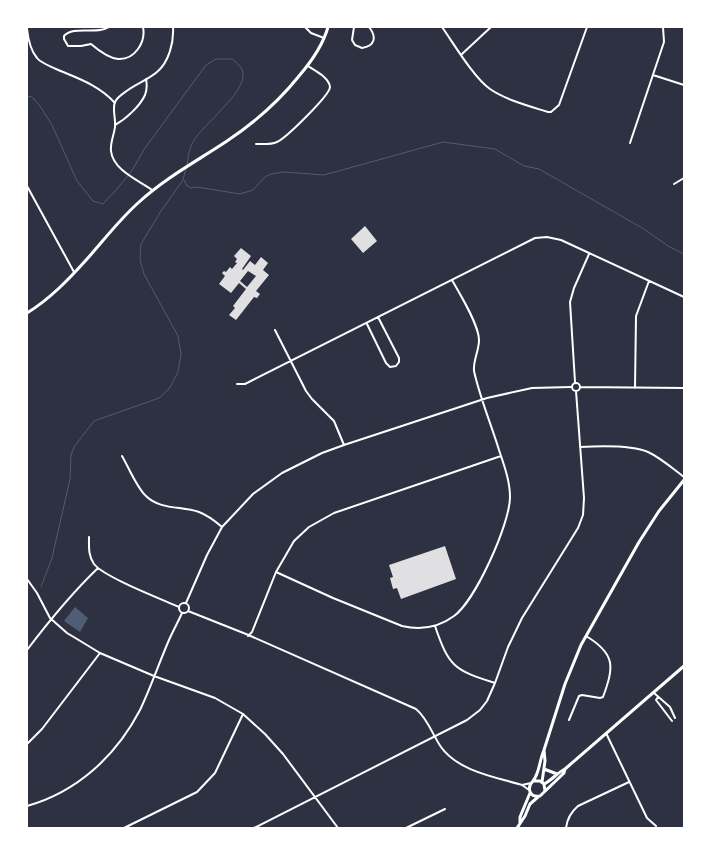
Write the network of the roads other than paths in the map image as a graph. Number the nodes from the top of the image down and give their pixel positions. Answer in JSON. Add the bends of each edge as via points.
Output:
{"nodes":[{"id":1,"x":109,"y":27,"type":"edge"},
{"id":2,"x":144,"y":27,"type":"edge"},
{"id":3,"x":173,"y":27,"type":"edge"},
{"id":4,"x":305,"y":27,"type":"edge"},
{"id":5,"x":328,"y":27,"type":"edge"},
{"id":6,"x":354,"y":27,"type":"edge"},
{"id":7,"x":369,"y":27,"type":"edge"},
{"id":8,"x":442,"y":27,"type":"edge"},
{"id":9,"x":491,"y":27,"type":"edge"},
{"id":10,"x":587,"y":27,"type":"edge"},
{"id":11,"x":663,"y":27,"type":"edge"},
{"id":12,"x":27,"y":29,"type":"edge"},
{"id":13,"x":324,"y":38,"type":"junction"},
{"id":14,"x":462,"y":54,"type":"junction"},
{"id":15,"x":308,"y":66,"type":"junction"},
{"id":16,"x":653,"y":75,"type":"junction"},
{"id":17,"x":146,"y":79,"type":"junction"},
{"id":18,"x":684,"y":85,"type":"edge"},
{"id":19,"x":115,"y":103,"type":"junction"},
{"id":20,"x":115,"y":124,"type":"junction"},
{"id":21,"x":256,"y":144,"type":"dead end"},
{"id":22,"x":630,"y":144,"type":"dead end"},
{"id":23,"x":684,"y":178,"type":"edge"},
{"id":24,"x":674,"y":184,"type":"dead end"},
{"id":25,"x":27,"y":186,"type":"edge"},
{"id":26,"x":152,"y":190,"type":"junction"},
{"id":27,"x":589,"y":254,"type":"junction"},
{"id":28,"x":74,"y":272,"type":"junction"},
{"id":29,"x":452,"y":280,"type":"junction"},
{"id":30,"x":649,"y":281,"type":"junction"},
{"id":31,"x":684,"y":297,"type":"edge"},
{"id":32,"x":27,"y":313,"type":"edge"},
{"id":33,"x":378,"y":317,"type":"junction"},
{"id":34,"x":366,"y":323,"type":"junction"},
{"id":35,"x":275,"y":330,"type":"dead end"},
{"id":36,"x":291,"y":361,"type":"junction"},
{"id":37,"x":575,"y":382,"type":"junction"},
{"id":38,"x":237,"y":384,"type":"dead end"},
{"id":39,"x":571,"y":387,"type":"junction"},
{"id":40,"x":580,"y":387,"type":"junction"},
{"id":41,"x":635,"y":388,"type":"junction"},
{"id":42,"x":684,"y":388,"type":"edge"},
{"id":43,"x":576,"y":391,"type":"junction"},
{"id":44,"x":482,"y":399,"type":"junction"},
{"id":45,"x":344,"y":445,"type":"junction"},
{"id":46,"x":580,"y":447,"type":"junction"},
{"id":47,"x":122,"y":456,"type":"dead end"},
{"id":48,"x":501,"y":456,"type":"junction"},
{"id":49,"x":684,"y":478,"type":"edge"},
{"id":50,"x":222,"y":527,"type":"junction"},
{"id":51,"x":89,"y":537,"type":"dead end"},
{"id":52,"x":98,"y":568,"type":"junction"},
{"id":53,"x":276,"y":572,"type":"junction"},
{"id":54,"x":27,"y":579,"type":"edge"},
{"id":55,"x":186,"y":603,"type":"junction"},
{"id":56,"x":179,"y":607,"type":"junction"},
{"id":57,"x":188,"y":611,"type":"junction"},
{"id":58,"x":182,"y":613,"type":"junction"},
{"id":59,"x":50,"y":618,"type":"junction"},
{"id":60,"x":435,"y":626,"type":"junction"},
{"id":61,"x":248,"y":636,"type":"junction"},
{"id":62,"x":586,"y":636,"type":"junction"},
{"id":63,"x":27,"y":650,"type":"edge"},
{"id":64,"x":100,"y":653,"type":"junction"},
{"id":65,"x":684,"y":666,"type":"edge"},
{"id":66,"x":154,"y":676,"type":"junction"},
{"id":67,"x":496,"y":684,"type":"junction"},
{"id":68,"x":653,"y":692,"type":"junction"},
{"id":69,"x":658,"y":697,"type":"junction"},
{"id":70,"x":242,"y":714,"type":"junction"},
{"id":71,"x":676,"y":718,"type":"dead end"},
{"id":72,"x":569,"y":720,"type":"dead end"},
{"id":73,"x":672,"y":721,"type":"dead end"},
{"id":74,"x":606,"y":733,"type":"junction"},
{"id":75,"x":435,"y":736,"type":"junction"},
{"id":76,"x":27,"y":744,"type":"edge"},
{"id":77,"x":544,"y":750,"type":"junction"},
{"id":78,"x":544,"y":769,"type":"junction"},
{"id":79,"x":565,"y":769,"type":"junction"},
{"id":80,"x":558,"y":774,"type":"junction"},
{"id":81,"x":532,"y":782,"type":"junction"},
{"id":82,"x":629,"y":782,"type":"junction"},
{"id":83,"x":543,"y":783,"type":"junction"},
{"id":84,"x":522,"y":785,"type":"junction"},
{"id":85,"x":544,"y":791,"type":"junction"},
{"id":86,"x":530,"y":792,"type":"junction"},
{"id":87,"x":538,"y":796,"type":"junction"},
{"id":88,"x":315,"y":797,"type":"junction"},
{"id":89,"x":27,"y":806,"type":"edge"},
{"id":90,"x":445,"y":809,"type":"dead end"},
{"id":91,"x":520,"y":823,"type":"junction"},
{"id":92,"x":656,"y":826,"type":"dead end"},
{"id":93,"x":124,"y":828,"type":"edge"},
{"id":94,"x":254,"y":828,"type":"edge"},
{"id":95,"x":338,"y":828,"type":"edge"},
{"id":96,"x":406,"y":828,"type":"edge"},
{"id":97,"x":517,"y":828,"type":"edge"},
{"id":98,"x":566,"y":828,"type":"edge"}],
"edges":[{"from":1,"to":2,"type":"street","via":[[70,32],[64,39],[68,46],[91,44],[117,59],[132,56],[140,47]]},
{"from":3,"to":17,"type":"street","via":[[167,60],[157,72]]},
{"from":4,"to":13,"type":"street","via":[[311,33]]},
{"from":5,"to":13,"type":"street"},
{"from":6,"to":7,"type":"street","via":[[352,40],[355,45],[362,48],[374,40]]},
{"from":8,"to":14,"type":"street"},
{"from":9,"to":14,"type":"street"},
{"from":10,"to":14,"type":"street","via":[[559,105],[551,112],[540,110],[489,88]]},
{"from":11,"to":16,"type":"street","via":[[664,42]]},
{"from":12,"to":19,"type":"street","via":[[37,58],[103,91]]},
{"from":13,"to":15,"type":"street"},
{"from":15,"to":21,"type":"street","via":[[328,81],[328,92],[283,138],[272,143]]},
{"from":15,"to":26,"type":"street","via":[[264,112],[237,134]]},
{"from":16,"to":18,"type":"street"},
{"from":16,"to":22,"type":"street"},
{"from":17,"to":19,"type":"street","via":[[121,95]]},
{"from":17,"to":20,"type":"street","via":[[145,95],[125,120]]},
{"from":19,"to":20,"type":"street"},
{"from":20,"to":26,"type":"street","via":[[111,150],[117,165]]},
{"from":23,"to":24,"type":"street"},
{"from":25,"to":28,"type":"street"},
{"from":26,"to":28,"type":"street"},
{"from":27,"to":29,"type":"street","via":[[553,238],[535,238]]},
{"from":27,"to":30,"type":"street"},
{"from":27,"to":37,"type":"street","via":[[570,302]]},
{"from":28,"to":32,"type":"street","via":[[43,303]]},
{"from":29,"to":33,"type":"street"},
{"from":29,"to":44,"type":"street","via":[[479,336],[474,366]]},
{"from":30,"to":31,"type":"street"},
{"from":30,"to":41,"type":"street","via":[[636,316]]},
{"from":33,"to":34,"type":"street"},
{"from":33,"to":34,"type":"street","via":[[398,358],[396,366],[390,367],[386,363]]},
{"from":34,"to":36,"type":"street"},
{"from":35,"to":36,"type":"street"},
{"from":36,"to":38,"type":"street","via":[[245,384]]},
{"from":36,"to":45,"type":"street","via":[[309,395],[334,421]]},
{"from":37,"to":39,"type":"street"},
{"from":37,"to":40,"type":"street"},
{"from":39,"to":43,"type":"street"},
{"from":39,"to":44,"type":"street","via":[[532,388]]},
{"from":40,"to":41,"type":"street"},
{"from":40,"to":43,"type":"street"},
{"from":41,"to":42,"type":"street"},
{"from":43,"to":46,"type":"street"},
{"from":44,"to":45,"type":"street"},
{"from":44,"to":48,"type":"street"},
{"from":45,"to":50,"type":"street","via":[[266,483]]},
{"from":46,"to":49,"type":"street","via":[[641,450],[656,457]]},
{"from":46,"to":67,"type":"street","via":[[584,510],[580,522],[522,618],[508,647]]},
{"from":47,"to":50,"type":"street","via":[[146,497],[165,506],[199,512]]},
{"from":48,"to":53,"type":"street","via":[[334,513],[301,533]]},
{"from":48,"to":60,"type":"street","via":[[508,478],[510,497],[502,535],[488,566],[461,609],[454,616]]},
{"from":49,"to":62,"type":"street","via":[[647,529]]},
{"from":50,"to":55,"type":"street"},
{"from":51,"to":52,"type":"street","via":[[89,553]]},
{"from":52,"to":56,"type":"street"},
{"from":52,"to":59,"type":"street"},
{"from":53,"to":60,"type":"street","via":[[402,626],[421,629]]},
{"from":53,"to":61,"type":"street","via":[[252,632]]},
{"from":54,"to":59,"type":"street"},
{"from":55,"to":56,"type":"street"},
{"from":55,"to":57,"type":"street","via":[[189,606]]},
{"from":56,"to":58,"type":"street"},
{"from":57,"to":58,"type":"street"},
{"from":57,"to":61,"type":"street"},
{"from":58,"to":66,"type":"street"},
{"from":59,"to":63,"type":"street"},
{"from":59,"to":64,"type":"street","via":[[66,633]]},
{"from":60,"to":67,"type":"street","via":[[444,650],[456,666],[472,676]]},
{"from":61,"to":75,"type":"street","via":[[416,709],[422,714]]},
{"from":62,"to":72,"type":"street","via":[[606,652],[610,661],[610,678],[602,697],[579,696]]},
{"from":62,"to":77,"type":"street","via":[[570,668]]},
{"from":64,"to":66,"type":"street"},
{"from":64,"to":76,"type":"street","via":[[42,729]]},
{"from":65,"to":68,"type":"street"},
{"from":66,"to":70,"type":"street","via":[[215,698]]},
{"from":66,"to":89,"type":"street","via":[[140,710],[118,746],[93,770],[68,788]]},
{"from":67,"to":75,"type":"street","via":[[480,710],[467,720]]},
{"from":68,"to":69,"type":"street"},
{"from":68,"to":74,"type":"street"},
{"from":69,"to":71,"type":"street","via":[[670,707]]},
{"from":69,"to":73,"type":"street","via":[[656,700]]},
{"from":70,"to":88,"type":"street","via":[[284,754]]},
{"from":70,"to":93,"type":"street","via":[[215,773],[197,792]]},
{"from":74,"to":79,"type":"street"},
{"from":74,"to":82,"type":"street"},
{"from":75,"to":84,"type":"street","via":[[442,749],[462,766]]},
{"from":75,"to":88,"type":"street"},
{"from":77,"to":78,"type":"street"},
{"from":77,"to":81,"type":"street","via":[[538,774]]},
{"from":78,"to":80,"type":"street"},
{"from":78,"to":83,"type":"street"},
{"from":79,"to":80,"type":"street"},
{"from":79,"to":85,"type":"street"},
{"from":80,"to":83,"type":"street"},
{"from":81,"to":83,"type":"street"},
{"from":81,"to":84,"type":"street"},
{"from":81,"to":86,"type":"street"},
{"from":82,"to":92,"type":"street","via":[[647,818]]},
{"from":82,"to":98,"type":"street","via":[[578,806],[569,818]]},
{"from":83,"to":85,"type":"street"},
{"from":84,"to":86,"type":"street"},
{"from":85,"to":87,"type":"street"},
{"from":86,"to":87,"type":"street"},
{"from":86,"to":91,"type":"street"},
{"from":87,"to":91,"type":"street"},
{"from":88,"to":94,"type":"street"},
{"from":88,"to":95,"type":"street"},
{"from":90,"to":96,"type":"street"},
{"from":91,"to":97,"type":"street"}]}
